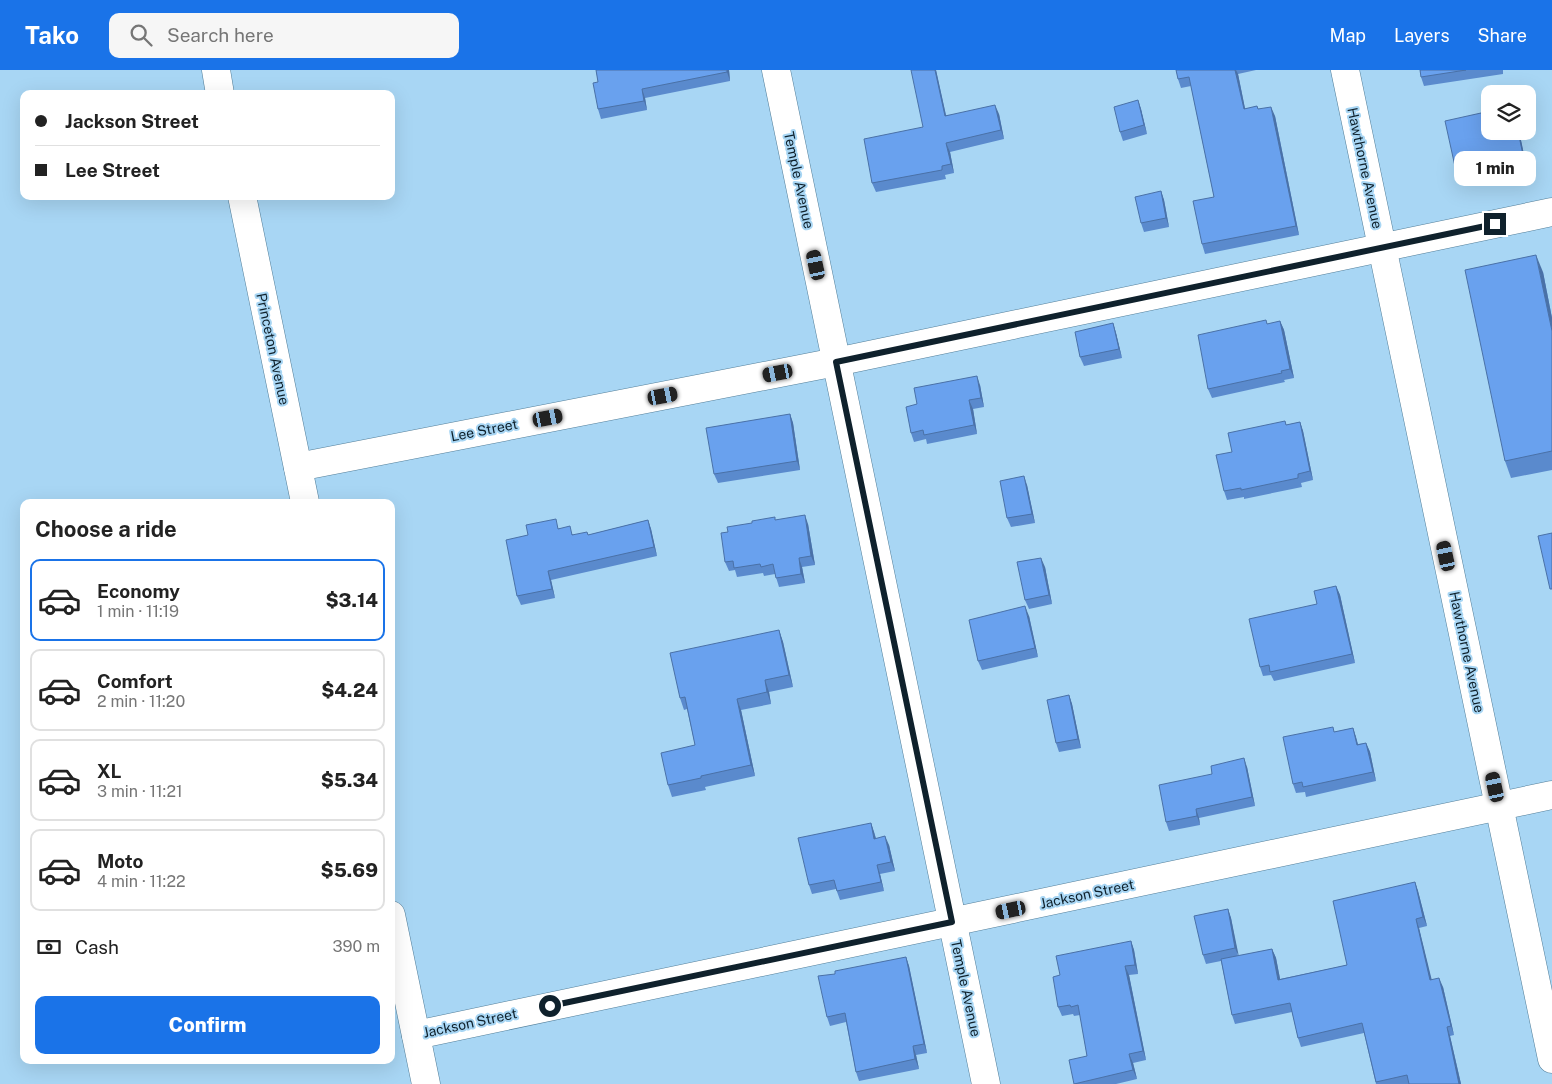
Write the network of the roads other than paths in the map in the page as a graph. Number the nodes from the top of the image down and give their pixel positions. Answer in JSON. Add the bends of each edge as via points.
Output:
{"nodes":[{"id":1,"x":216,"y":70,"type":"edge"},
{"id":2,"x":776,"y":70,"type":"edge"},
{"id":3,"x":1344,"y":70,"type":"edge"},
{"id":4,"x":219,"y":90,"type":"edge"},
{"id":5,"x":243,"y":200,"type":"edge"},
{"id":6,"x":1552,"y":212,"type":"edge"},
{"id":7,"x":1382,"y":248,"type":"junction"},
{"id":8,"x":836,"y":362,"type":"junction"},
{"id":9,"x":298,"y":467,"type":"junction"},
{"id":10,"x":304,"y":499,"type":"edge"},
{"id":11,"x":1552,"y":795,"type":"edge"},
{"id":12,"x":1499,"y":806,"type":"junction"},
{"id":13,"x":952,"y":922,"type":"junction"},
{"id":14,"x":395,"y":934,"type":"edge"},
{"id":15,"x":416,"y":1035,"type":"junction"},
{"id":16,"x":1552,"y":1059,"type":"edge"},
{"id":17,"x":426,"y":1084,"type":"edge"},
{"id":18,"x":986,"y":1084,"type":"edge"}],
"edges":[{"from":1,"to":4,"type":"street"},
{"from":2,"to":8,"type":"street","name":"Temple Avenue"},
{"from":3,"to":7,"type":"street","name":"Hawthorne Avenue"},
{"from":5,"to":9,"type":"street","name":"Princeton Avenue"},
{"from":6,"to":7,"type":"street","name":"Lee Street"},
{"from":7,"to":8,"type":"street","name":"Lee Street"},
{"from":7,"to":12,"type":"street","name":"Hawthorne Avenue"},
{"from":8,"to":9,"type":"street","name":"Lee Street"},
{"from":8,"to":13,"type":"street","name":"Temple Avenue"},
{"from":9,"to":10,"type":"street","name":"Princeton Avenue"},
{"from":11,"to":12,"type":"street","name":"Jackson Street"},
{"from":12,"to":13,"type":"street","name":"Jackson Street"},
{"from":12,"to":16,"type":"street","name":"Hawthorne Avenue"},
{"from":13,"to":15,"type":"street","name":"Jackson Street"},
{"from":13,"to":18,"type":"street","name":"Temple Avenue"},
{"from":14,"to":15,"type":"street"},
{"from":15,"to":17,"type":"street"}]}
